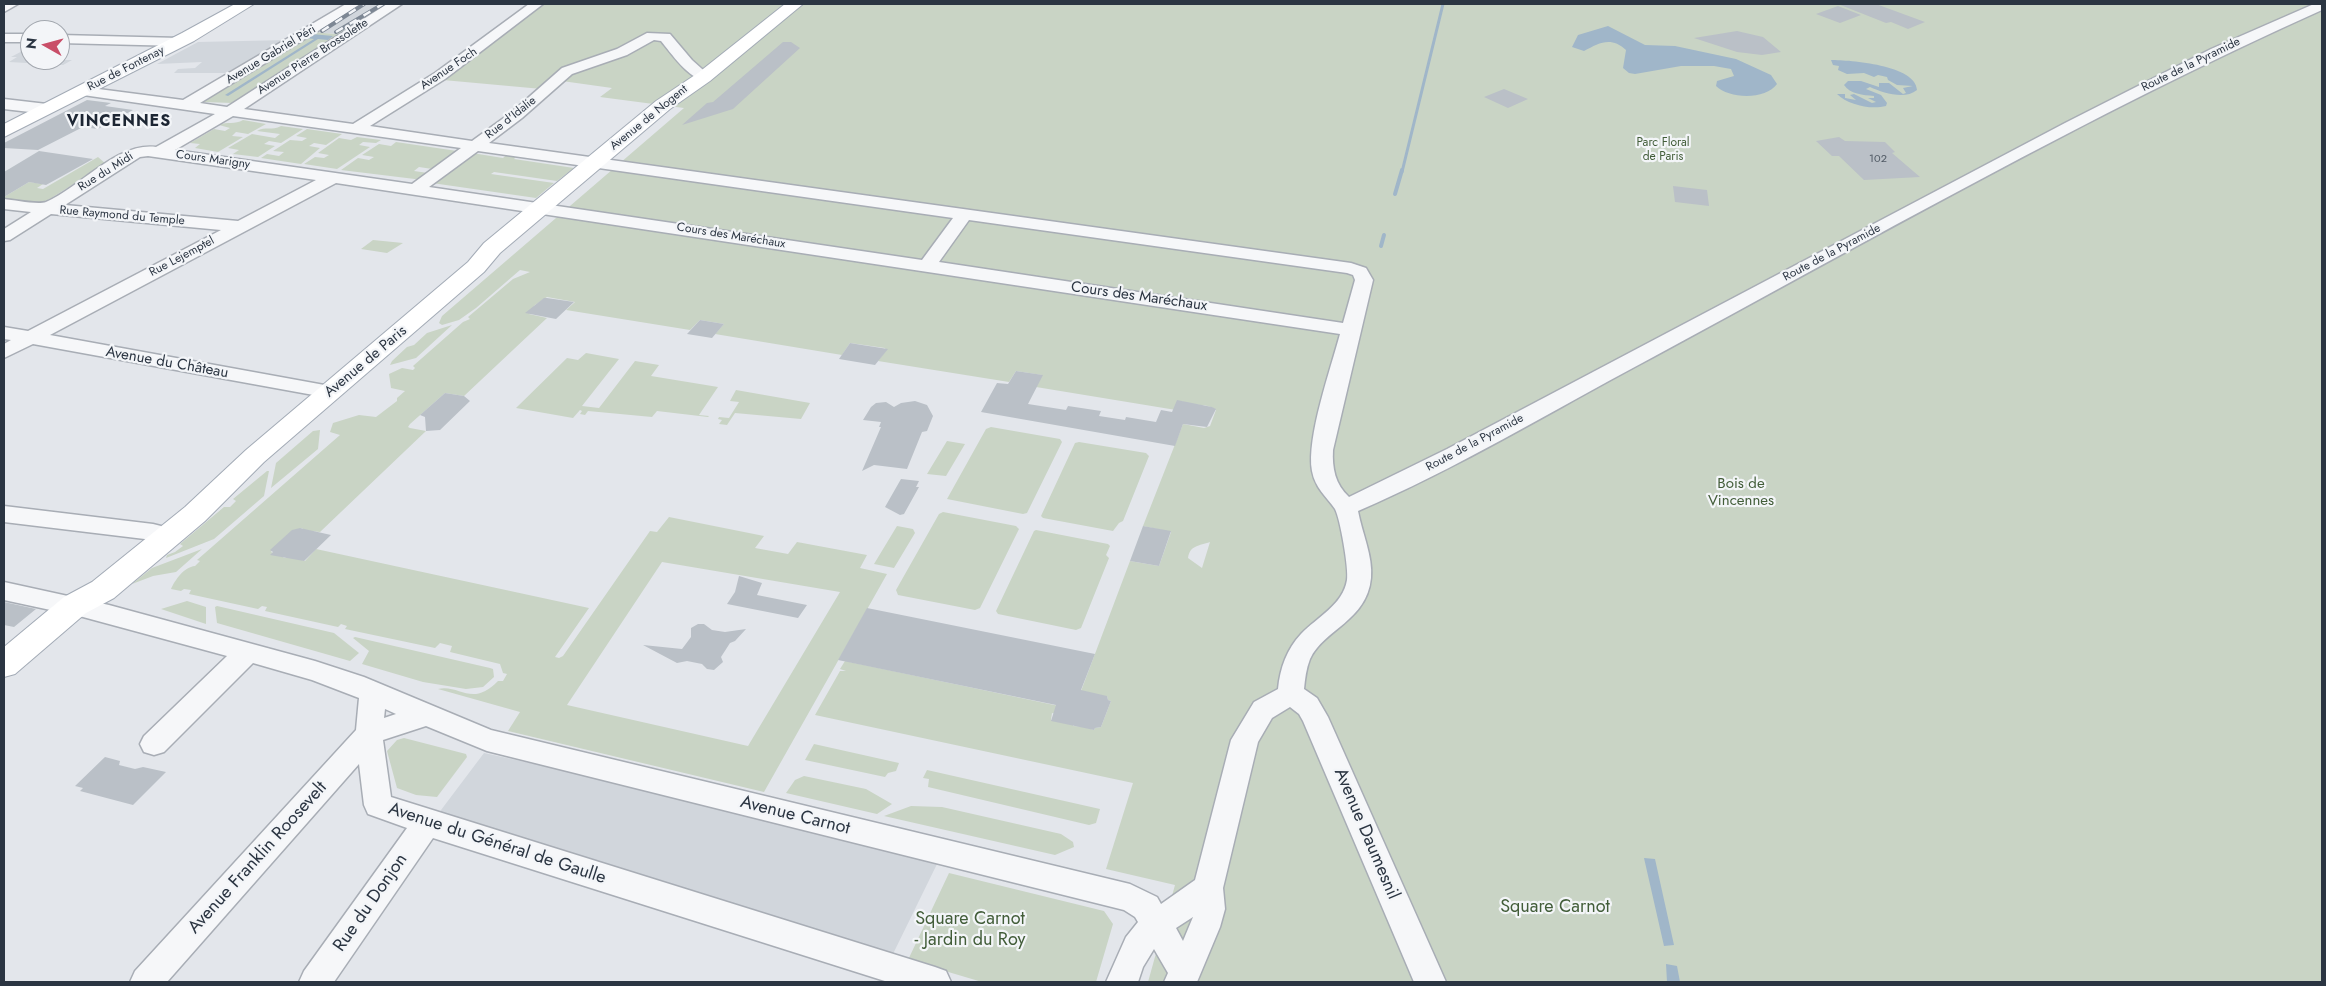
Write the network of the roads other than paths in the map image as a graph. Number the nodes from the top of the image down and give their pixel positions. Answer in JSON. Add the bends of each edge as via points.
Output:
{"nodes":[{"id":1,"x":11,"y":4,"type":"edge"},
{"id":2,"x":246,"y":4,"type":"edge"},
{"id":3,"x":355,"y":4,"type":"edge"},
{"id":4,"x":396,"y":4,"type":"edge"},
{"id":5,"x":537,"y":4,"type":"edge"},
{"id":6,"x":795,"y":4,"type":"edge"},
{"id":7,"x":2322,"y":5,"type":"edge"},
{"id":8,"x":4,"y":8,"type":"edge"},
{"id":9,"x":4,"y":38,"type":"edge"},
{"id":10,"x":20,"y":38,"type":"edge"},
{"id":11,"x":70,"y":39,"type":"edge"},
{"id":12,"x":180,"y":42,"type":"junction"},
{"id":13,"x":704,"y":77,"type":"junction"},
{"id":14,"x":83,"y":91,"type":"junction"},
{"id":15,"x":4,"y":104,"type":"edge"},
{"id":16,"x":186,"y":105,"type":"junction"},
{"id":17,"x":46,"y":109,"type":"junction"},
{"id":18,"x":231,"y":111,"type":"junction"},
{"id":19,"x":357,"y":128,"type":"junction"},
{"id":20,"x":4,"y":131,"type":"edge"},
{"id":21,"x":476,"y":145,"type":"junction"},
{"id":22,"x":160,"y":152,"type":"junction"},
{"id":23,"x":608,"y":164,"type":"junction"},
{"id":24,"x":335,"y":177,"type":"junction"},
{"id":25,"x":414,"y":190,"type":"junction"},
{"id":26,"x":4,"y":204,"type":"edge"},
{"id":27,"x":46,"y":209,"type":"junction"},
{"id":28,"x":554,"y":210,"type":"junction"},
{"id":29,"x":964,"y":214,"type":"junction"},
{"id":30,"x":240,"y":227,"type":"junction"},
{"id":31,"x":4,"y":236,"type":"edge"},
{"id":32,"x":927,"y":266,"type":"junction"},
{"id":33,"x":1351,"y":330,"type":"junction"},
{"id":34,"x":4,"y":333,"type":"edge"},
{"id":35,"x":29,"y":337,"type":"junction"},
{"id":36,"x":4,"y":352,"type":"edge"},
{"id":37,"x":330,"y":392,"type":"junction"},
{"id":38,"x":255,"y":456,"type":"junction"},
{"id":39,"x":1346,"y":507,"type":"junction"},
{"id":40,"x":4,"y":514,"type":"edge"},
{"id":41,"x":153,"y":532,"type":"junction"},
{"id":42,"x":4,"y":591,"type":"edge"},
{"id":43,"x":75,"y":605,"type":"junction"},
{"id":44,"x":248,"y":652,"type":"junction"},
{"id":45,"x":4,"y":665,"type":"edge"},
{"id":46,"x":373,"y":693,"type":"junction"},
{"id":47,"x":1291,"y":694,"type":"junction"},
{"id":48,"x":427,"y":715,"type":"junction"},
{"id":49,"x":369,"y":734,"type":"junction"},
{"id":50,"x":154,"y":744,"type":"dead end"},
{"id":51,"x":427,"y":823,"type":"junction"},
{"id":52,"x":1208,"y":888,"type":"junction"},
{"id":53,"x":1156,"y":924,"type":"junction"},
{"id":54,"x":1182,"y":977,"type":"edge"},
{"id":55,"x":323,"y":980,"type":"edge"},
{"id":56,"x":146,"y":982,"type":"edge"},
{"id":57,"x":935,"y":982,"type":"edge"},
{"id":58,"x":1122,"y":982,"type":"edge"},
{"id":59,"x":1430,"y":982,"type":"edge"}],
"edges":[{"from":1,"to":8,"type":"street"},
{"from":2,"to":12,"type":"main road","name":"Rue de Fontenay"},
{"from":3,"to":16,"type":"street","name":"Avenue Gabriel Péri"},
{"from":4,"to":18,"type":"street","name":"Avenue Pierre Brossolette"},
{"from":5,"to":19,"type":"street","name":"Avenue Foch","via":[[440,76]]},
{"from":6,"to":13,"type":"main road","name":"Avenue de Nogent"},
{"from":7,"to":39,"type":"street","name":"Route de la Pyramide","via":[[2216,52],[2095,113],[1455,454]]},
{"from":9,"to":10,"type":"street"},
{"from":11,"to":12,"type":"street"},
{"from":12,"to":14,"type":"main road","name":"Rue de Fontenay"},
{"from":13,"to":21,"type":"street","name":"Rue d'Idalie","via":[[687,63],[666,37],[657,35],[622,52],[567,71]]},
{"from":13,"to":23,"type":"main road","name":"Avenue de Nogent","via":[[696,88]]},
{"from":14,"to":16,"type":"street"},
{"from":14,"to":17,"type":"main road","name":"Rue de Fontenay"},
{"from":15,"to":17,"type":"street"},
{"from":16,"to":18,"type":"street"},
{"from":17,"to":20,"type":"main road","name":"Rue de Fontenay"},
{"from":18,"to":19,"type":"street"},
{"from":18,"to":22,"type":"street","name":"Cours Marigny"},
{"from":19,"to":21,"type":"street"},
{"from":21,"to":23,"type":"street"},
{"from":21,"to":25,"type":"street"},
{"from":22,"to":24,"type":"street","name":"Cours Marigny"},
{"from":22,"to":27,"type":"street","name":"Rue du Midi","via":[[140,152]]},
{"from":23,"to":28,"type":"main road","name":"Avenue de Paris"},
{"from":23,"to":29,"type":"street"},
{"from":24,"to":25,"type":"street","name":"Cours Marigny"},
{"from":24,"to":30,"type":"street","name":"Rue Lejemptel"},
{"from":25,"to":28,"type":"street","name":"Cours Marigny"},
{"from":26,"to":27,"type":"street","name":"Rue Raymond du Temple"},
{"from":27,"to":30,"type":"street","name":"Rue Raymond du Temple"},
{"from":27,"to":31,"type":"street","name":"Rue du Midi"},
{"from":28,"to":32,"type":"street","name":"Cours des Maréchaux"},
{"from":28,"to":37,"type":"main road","name":"Avenue de Paris","via":[[506,250],[476,267]]},
{"from":29,"to":32,"type":"street"},
{"from":29,"to":33,"type":"street","via":[[1345,267],[1360,272],[1364,280]]},
{"from":30,"to":35,"type":"street","name":"Rue Lejemptel"},
{"from":32,"to":33,"type":"street","name":"Cours des Maréchaux"},
{"from":33,"to":39,"type":"street","via":[[1321,453],[1326,485],[1332,496]]},
{"from":34,"to":35,"type":"street","name":"Avenue du Château"},
{"from":35,"to":36,"type":"street","name":"Rue Lejemptel"},
{"from":35,"to":37,"type":"street","name":"Avenue du Château"},
{"from":37,"to":38,"type":"main road","name":"Avenue de Paris"},
{"from":38,"to":41,"type":"main road","name":"Avenue de Paris","via":[[215,482]]},
{"from":38,"to":43,"type":"main road","name":"Avenue de Paris","via":[[187,520],[103,590]]},
{"from":39,"to":47,"type":"street","via":[[1357,556],[1358,583],[1345,610],[1303,649],[1293,670]]},
{"from":40,"to":41,"type":"street"},
{"from":41,"to":43,"type":"main road","name":"Avenue de Paris","via":[[88,586]]},
{"from":42,"to":43,"type":"street"},
{"from":43,"to":44,"type":"street"},
{"from":43,"to":45,"type":"main road","name":"Avenue de Paris"},
{"from":44,"to":46,"type":"street"},
{"from":44,"to":50,"type":"street"},
{"from":46,"to":48,"type":"street","name":"Avenue Carnot"},
{"from":46,"to":49,"type":"street","name":"Avenue du Général de Gaulle"},
{"from":47,"to":52,"type":"street","via":[[1262,710],[1245,740]]},
{"from":47,"to":59,"type":"street","name":"Avenue Daumesnil","via":[[1308,706],[1315,717]]},
{"from":48,"to":49,"type":"street"},
{"from":48,"to":53,"type":"street","name":"Avenue Carnot","via":[[487,740],[1130,898],[1146,907]]},
{"from":49,"to":51,"type":"street","name":"Avenue du Général de Gaulle","via":[[378,805]]},
{"from":49,"to":56,"type":"street","name":"Avenue Franklin Roosevelt"},
{"from":51,"to":55,"type":"street","name":"Rue du Donjon"},
{"from":51,"to":57,"type":"street","name":"Avenue du Général de Gaulle"},
{"from":52,"to":53,"type":"street"},
{"from":52,"to":54,"type":"street","via":[[1208,918]]},
{"from":53,"to":54,"type":"street","name":"Avenue Carnot"},
{"from":53,"to":58,"type":"street","via":[[1135,947]]}]}
